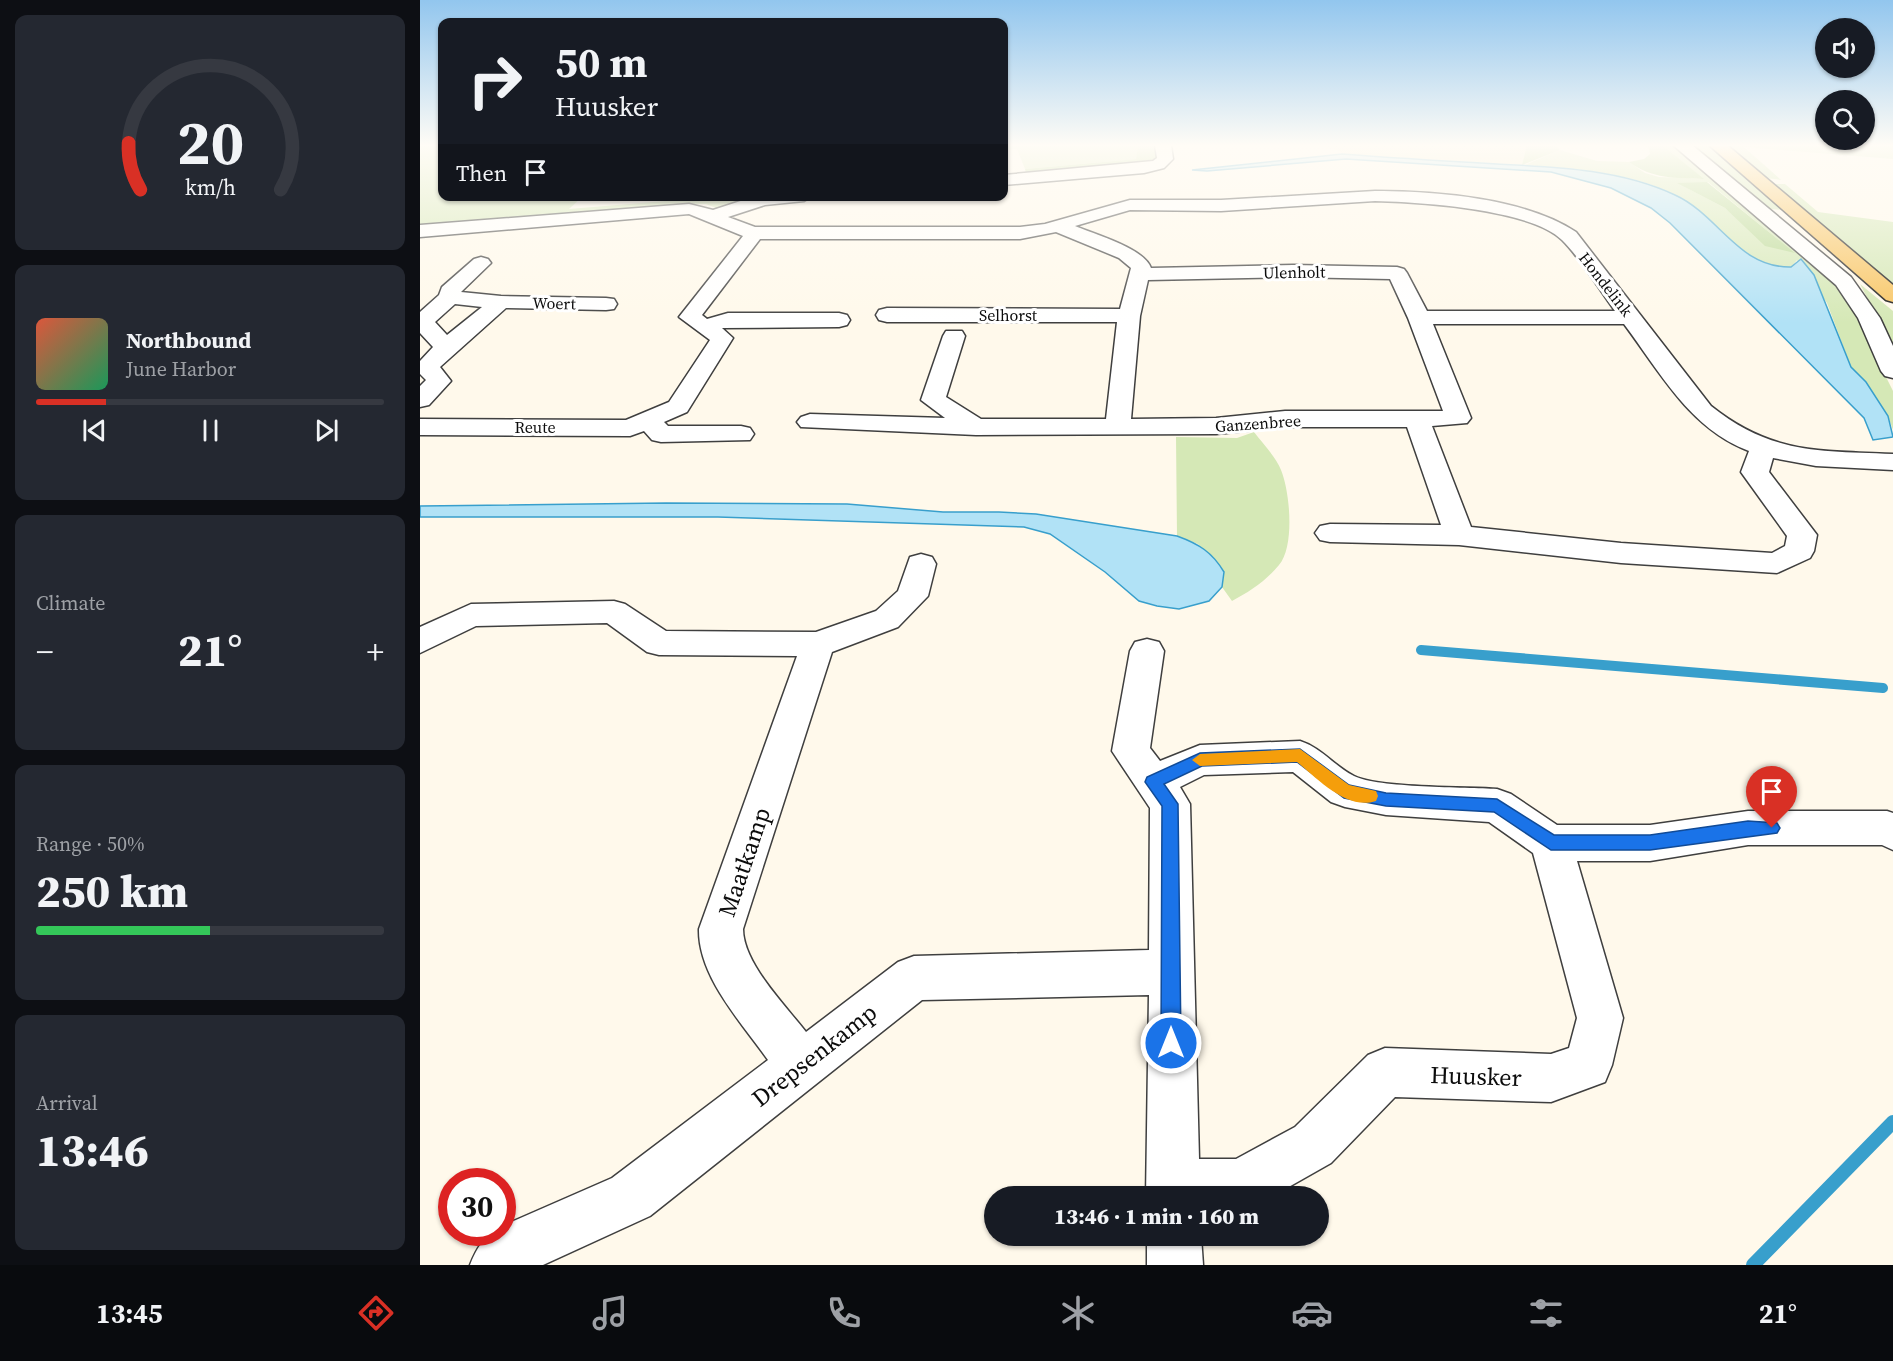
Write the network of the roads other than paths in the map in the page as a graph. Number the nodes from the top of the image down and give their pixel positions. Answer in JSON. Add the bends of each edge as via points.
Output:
{"nodes":[{"id":1,"x":751,"y":204,"type":"edge"},
{"id":2,"x":1256,"y":204,"type":"edge"},
{"id":3,"x":1482,"y":204,"type":"edge"},
{"id":4,"x":1754,"y":204,"type":"edge"},
{"id":5,"x":1785,"y":204,"type":"edge"},
{"id":6,"x":714,"y":216,"type":"junction"},
{"id":7,"x":1060,"y":227,"type":"junction"},
{"id":8,"x":420,"y":231,"type":"edge"},
{"id":9,"x":755,"y":233,"type":"junction"},
{"id":10,"x":481,"y":263,"type":"dead end"},
{"id":11,"x":1140,"y":274,"type":"junction"},
{"id":12,"x":1893,"y":296,"type":"edge"},
{"id":13,"x":450,"y":297,"type":"junction"},
{"id":14,"x":501,"y":302,"type":"junction"},
{"id":15,"x":606,"y":304,"type":"dead end"},
{"id":16,"x":887,"y":315,"type":"dead end"},
{"id":17,"x":1129,"y":316,"type":"junction"},
{"id":18,"x":1631,"y":317,"type":"junction"},
{"id":19,"x":1419,"y":318,"type":"junction"},
{"id":20,"x":839,"y":320,"type":"dead end"},
{"id":21,"x":704,"y":326,"type":"junction"},
{"id":22,"x":954,"y":336,"type":"dead end"},
{"id":23,"x":446,"y":347,"type":"junction"},
{"id":24,"x":1893,"y":371,"type":"edge"},
{"id":25,"x":420,"y":400,"type":"edge"},
{"id":26,"x":1417,"y":419,"type":"junction"},
{"id":27,"x":649,"y":421,"type":"junction"},
{"id":28,"x":810,"y":422,"type":"dead end"},
{"id":29,"x":1119,"y":426,"type":"junction"},
{"id":30,"x":420,"y":427,"type":"edge"},
{"id":31,"x":976,"y":427,"type":"junction"},
{"id":32,"x":741,"y":434,"type":"dead end"},
{"id":33,"x":1763,"y":448,"type":"junction"},
{"id":34,"x":1893,"y":462,"type":"edge"},
{"id":35,"x":1330,"y":533,"type":"dead end"},
{"id":36,"x":1459,"y":535,"type":"junction"},
{"id":37,"x":921,"y":564,"type":"dead end"},
{"id":38,"x":420,"y":641,"type":"edge"},
{"id":39,"x":818,"y":644,"type":"junction"},
{"id":40,"x":1147,"y":651,"type":"dead end"},
{"id":41,"x":1153,"y":782,"type":"junction"},
{"id":42,"x":1893,"y":832,"type":"edge"},
{"id":43,"x":1551,"y":843,"type":"junction"},
{"id":44,"x":1171,"y":972,"type":"junction"},
{"id":45,"x":801,"y":1065,"type":"junction"},
{"id":46,"x":1173,"y":1186,"type":"edge"},
{"id":47,"x":1238,"y":1186,"type":"edge"},
{"id":48,"x":1174,"y":1246,"type":"edge"},
{"id":49,"x":498,"y":1265,"type":"edge"},
{"id":50,"x":1175,"y":1265,"type":"edge"}],
"edges":[{"from":1,"to":6,"type":"street"},
{"from":2,"to":7,"type":"street","name":"Hondelink","via":[[1132,205]]},
{"from":3,"to":18,"type":"street","name":"Hondelink","via":[[1564,232]]},
{"from":4,"to":24,"type":"street","via":[[1844,281],[1862,305]]},
{"from":5,"to":12,"type":"main road"},
{"from":6,"to":8,"type":"street","name":"Hondelink","via":[[689,209]]},
{"from":6,"to":9,"type":"street","name":"Hondelink","via":[[736,231]]},
{"from":7,"to":9,"type":"street","name":"Hondelink","via":[[1020,233]]},
{"from":7,"to":11,"type":"street","via":[[1126,254],[1141,266]]},
{"from":9,"to":21,"type":"street","name":"Reute","via":[[690,317]]},
{"from":10,"to":13,"type":"street","via":[[449,291]]},
{"from":11,"to":17,"type":"street"},
{"from":11,"to":19,"type":"street","name":"Ulenholt","via":[[1397,273]]},
{"from":13,"to":14,"type":"street","name":"Woert"},
{"from":13,"to":23,"type":"street","via":[[422,322]]},
{"from":14,"to":15,"type":"street","name":"Woert"},
{"from":14,"to":23,"type":"street"},
{"from":16,"to":17,"type":"street","name":"Selhorst"},
{"from":17,"to":29,"type":"street"},
{"from":18,"to":19,"type":"street"},
{"from":18,"to":33,"type":"street","name":"Hondelink","via":[[1719,428]]},
{"from":19,"to":26,"type":"street","name":"Ulenholt","via":[[1458,418]]},
{"from":20,"to":21,"type":"street","via":[[728,320]]},
{"from":21,"to":27,"type":"street","name":"Reute","via":[[722,338],[710,359],[678,407]]},
{"from":22,"to":31,"type":"street","via":[[933,400]]},
{"from":23,"to":25,"type":"street","via":[[427,367],[439,381]]},
{"from":26,"to":29,"type":"street","name":"Ganzenbree","via":[[1285,419],[1216,426]]},
{"from":26,"to":36,"type":"street"},
{"from":27,"to":30,"type":"street","name":"Reute","via":[[630,428]]},
{"from":27,"to":32,"type":"street","via":[[661,434]]},
{"from":28,"to":31,"type":"street","name":"Ganzenbree"},
{"from":29,"to":31,"type":"street","name":"Ganzenbree"},
{"from":33,"to":34,"type":"street","name":"Hondelink","via":[[1811,459]]},
{"from":33,"to":36,"type":"street","via":[[1755,472],[1802,535],[1799,551],[1777,563],[1621,553]]},
{"from":35,"to":36,"type":"street"},
{"from":37,"to":39,"type":"street","via":[[912,596],[887,620]]},
{"from":38,"to":39,"type":"street","via":[[471,615],[614,612],[659,644]]},
{"from":39,"to":45,"type":"street","name":"Maatkamp","via":[[721,929],[721,946],[738,979]]},
{"from":40,"to":41,"type":"street","via":[[1131,751]]},
{"from":41,"to":43,"type":"street","via":[[1200,760],[1300,756],[1344,791],[1386,800],[1497,806]]},
{"from":41,"to":44,"type":"street","via":[[1170,804]]},
{"from":42,"to":43,"type":"street","via":[[1887,828],[1748,828],[1650,843]]},
{"from":43,"to":47,"type":"street","name":"Huusker","via":[[1600,1018],[1588,1065],[1551,1078],[1385,1072],[1312,1145]]},
{"from":44,"to":45,"type":"street","name":"Drepsenkamp","via":[[914,978]]},
{"from":44,"to":46,"type":"street"},
{"from":45,"to":49,"type":"street","name":"Drepsenkamp","via":[[631,1197],[528,1242]]},
{"from":48,"to":50,"type":"street"}]}
